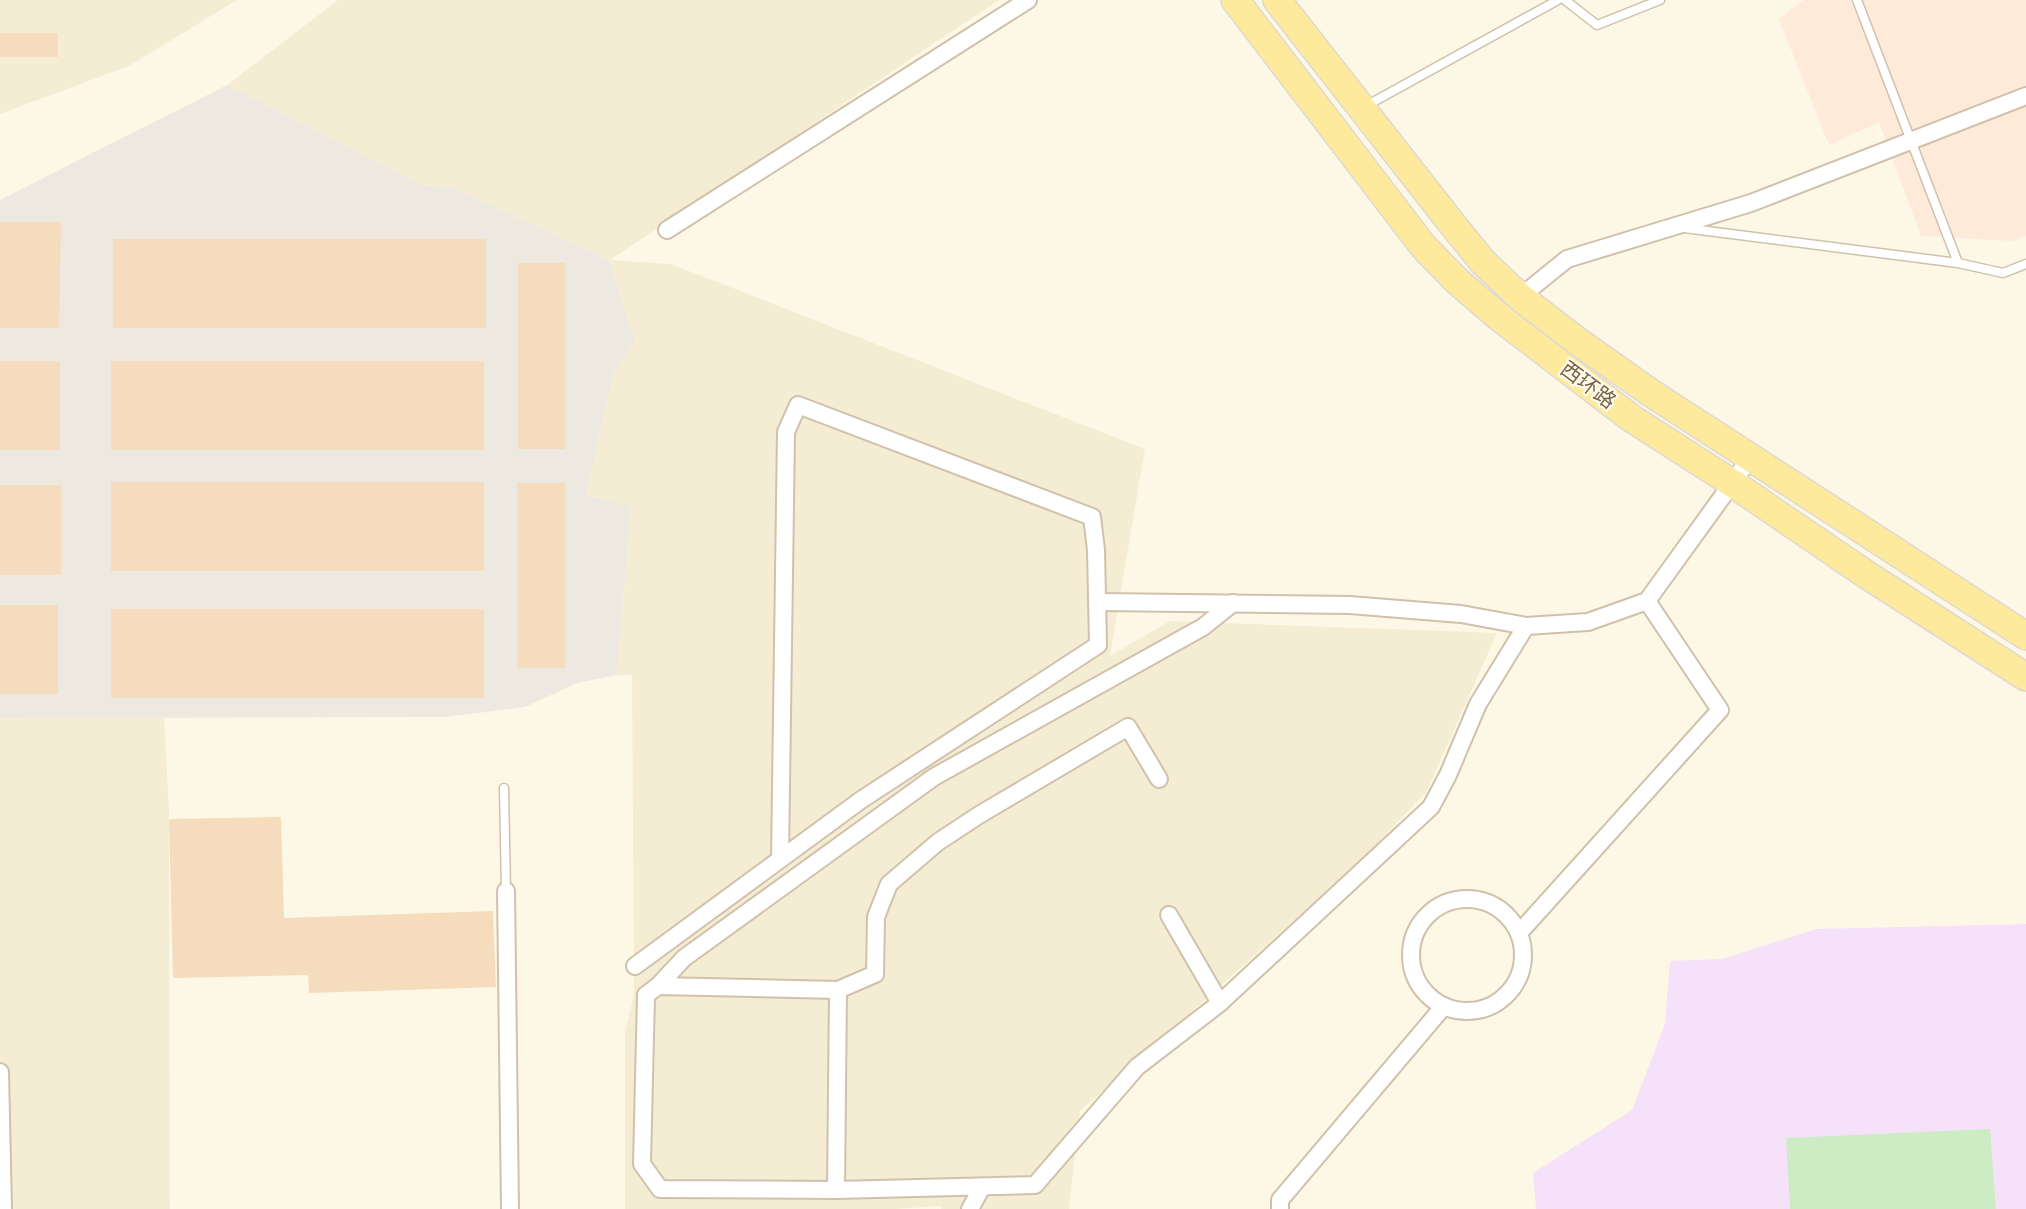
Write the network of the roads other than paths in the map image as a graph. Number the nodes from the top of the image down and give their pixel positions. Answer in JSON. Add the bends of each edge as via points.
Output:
{"nodes":[{"id":1,"x":1028,"y":0,"type":"edge"},
{"id":2,"x":1235,"y":0,"type":"edge"},
{"id":3,"x":1277,"y":0,"type":"edge"},
{"id":4,"x":1558,"y":0,"type":"edge"},
{"id":5,"x":1565,"y":0,"type":"edge"},
{"id":6,"x":1660,"y":0,"type":"edge"},
{"id":7,"x":1857,"y":0,"type":"edge"},
{"id":8,"x":2026,"y":96,"type":"edge"},
{"id":9,"x":1361,"y":108,"type":"junction"},
{"id":10,"x":1910,"y":141,"type":"junction"},
{"id":11,"x":1671,"y":226,"type":"junction"},
{"id":12,"x":667,"y":230,"type":"dead end"},
{"id":13,"x":1958,"y":263,"type":"junction"},
{"id":14,"x":2026,"y":264,"type":"edge"},
{"id":15,"x":1520,"y":297,"type":"junction"},
{"id":16,"x":1751,"y":457,"type":"junction"},
{"id":17,"x":1732,"y":483,"type":"junction"},
{"id":18,"x":1647,"y":601,"type":"junction"},
{"id":19,"x":1098,"y":602,"type":"junction"},
{"id":20,"x":1233,"y":603,"type":"junction"},
{"id":21,"x":1526,"y":626,"type":"junction"},
{"id":22,"x":2026,"y":636,"type":"edge"},
{"id":23,"x":2026,"y":677,"type":"edge"},
{"id":24,"x":1159,"y":779,"type":"dead end"},
{"id":25,"x":504,"y":788,"type":"dead end"},
{"id":26,"x":780,"y":860,"type":"junction"},
{"id":27,"x":506,"y":891,"type":"joint"},
{"id":28,"x":1169,"y":915,"type":"dead end"},
{"id":29,"x":1519,"y":933,"type":"junction"},
{"id":30,"x":635,"y":966,"type":"dead end"},
{"id":31,"x":658,"y":986,"type":"junction"},
{"id":32,"x":838,"y":990,"type":"junction"},
{"id":33,"x":1220,"y":1003,"type":"junction"},
{"id":34,"x":1444,"y":1006,"type":"junction"},
{"id":35,"x":0,"y":1072,"type":"edge"},
{"id":36,"x":982,"y":1187,"type":"junction"},
{"id":37,"x":836,"y":1190,"type":"junction"},
{"id":38,"x":3,"y":1209,"type":"edge"},
{"id":39,"x":510,"y":1209,"type":"edge"},
{"id":40,"x":970,"y":1209,"type":"edge"},
{"id":41,"x":1280,"y":1209,"type":"edge"}],
"edges":[{"from":1,"to":12,"type":"street"},
{"from":2,"to":17,"type":"main road","name":"西环路","via":[[1423,246],[1457,281],[1631,418]]},
{"from":3,"to":9,"type":"main road","name":"西环路"},
{"from":4,"to":9,"type":"lane"},
{"from":5,"to":6,"type":"lane","via":[[1597,25]]},
{"from":7,"to":10,"type":"lane"},
{"from":8,"to":10,"type":"street"},
{"from":9,"to":15,"type":"main road","name":"西环路","via":[[1483,262]]},
{"from":10,"to":11,"type":"street","via":[[1751,203]]},
{"from":10,"to":13,"type":"lane"},
{"from":11,"to":13,"type":"lane"},
{"from":11,"to":15,"type":"street","via":[[1567,259]]},
{"from":13,"to":14,"type":"lane","via":[[2003,273]]},
{"from":15,"to":16,"type":"main road","name":"西环路","via":[[1651,393]]},
{"from":16,"to":17,"type":"street"},
{"from":16,"to":22,"type":"main road","name":"西环路"},
{"from":17,"to":18,"type":"street"},
{"from":17,"to":23,"type":"main road","name":"西环路"},
{"from":18,"to":21,"type":"street","via":[[1588,622]]},
{"from":18,"to":29,"type":"street","via":[[1720,710]]},
{"from":19,"to":20,"type":"street"},
{"from":19,"to":26,"type":"street","via":[[1098,645],[861,800]]},
{"from":19,"to":26,"type":"street","via":[[1092,517],[798,405],[786,432]]},
{"from":20,"to":21,"type":"street","via":[[1350,605],[1461,614]]},
{"from":20,"to":31,"type":"street","via":[[1203,627],[934,777],[684,958]]},
{"from":21,"to":33,"type":"street","via":[[1478,704],[1431,807]]},
{"from":24,"to":32,"type":"street","via":[[1128,727],[979,815],[938,842],[889,884],[876,917],[875,974]]},
{"from":25,"to":27,"type":"lane"},
{"from":26,"to":30,"type":"street"},
{"from":27,"to":39,"type":"street"},
{"from":28,"to":33,"type":"street"},
{"from":29,"to":34,"type":"street","via":[[1524,951],[1522,970],[1513,988],[1500,1001],[1482,1010],[1462,1011]]},
{"from":29,"to":34,"type":"street","via":[[1508,916],[1476,900],[1441,905],[1427,916],[1417,930],[1412,964],[1417,981]]},
{"from":31,"to":32,"type":"street"},
{"from":31,"to":37,"type":"street","via":[[646,995],[642,1164],[660,1189]]},
{"from":32,"to":37,"type":"street"},
{"from":33,"to":36,"type":"street","via":[[1137,1067],[1035,1185]]},
{"from":34,"to":41,"type":"street","via":[[1280,1200]]},
{"from":35,"to":38,"type":"street"},
{"from":36,"to":37,"type":"street"},
{"from":36,"to":40,"type":"street"}]}
